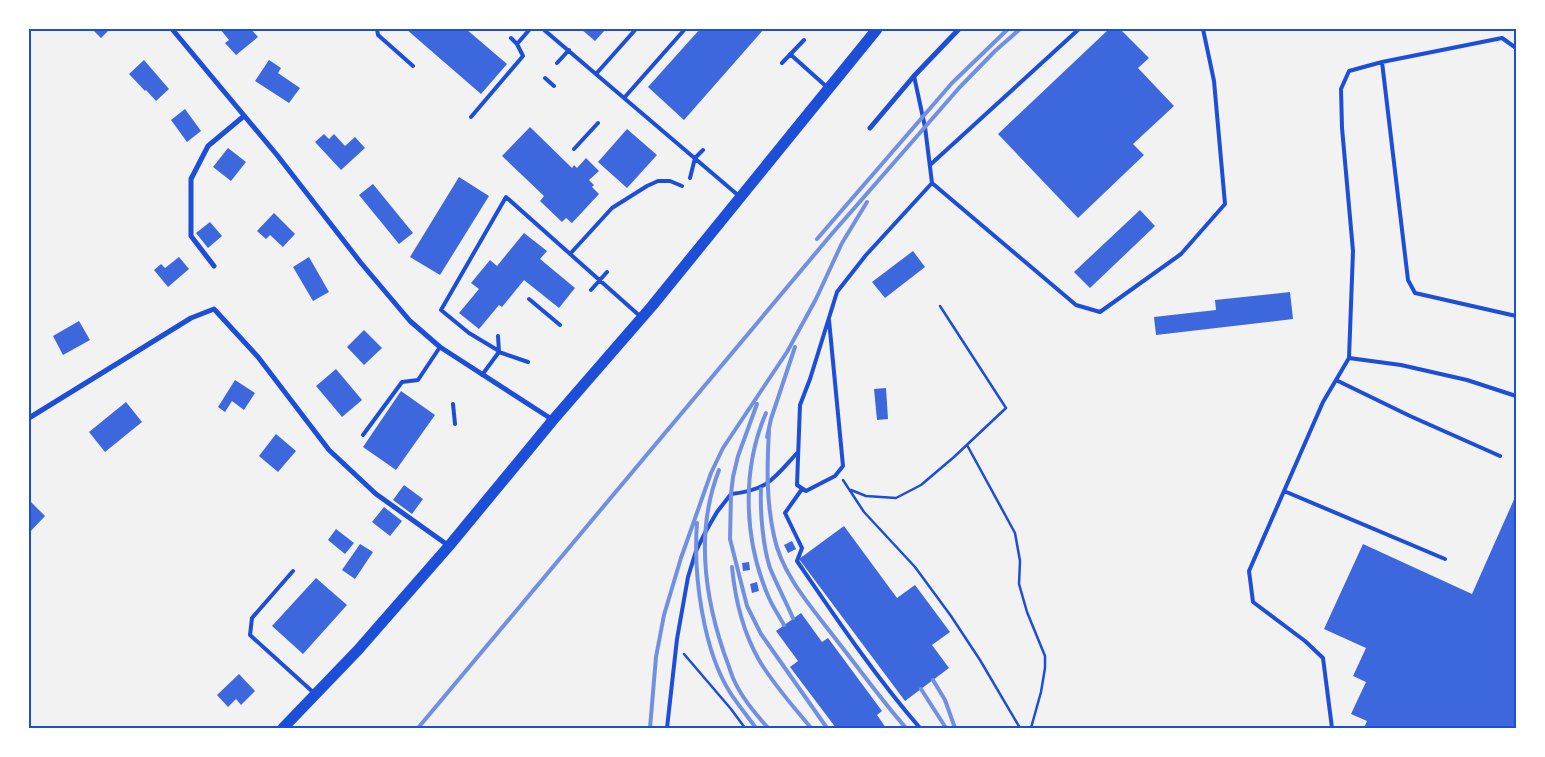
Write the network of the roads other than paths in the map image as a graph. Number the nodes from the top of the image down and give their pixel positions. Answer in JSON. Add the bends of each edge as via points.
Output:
{"nodes":[{"id":1,"x":172,"y":29,"type":"edge"},
{"id":2,"x":377,"y":29,"type":"edge"},
{"id":3,"x":530,"y":29,"type":"edge"},
{"id":4,"x":543,"y":29,"type":"edge"},
{"id":5,"x":636,"y":29,"type":"edge"},
{"id":6,"x":685,"y":29,"type":"edge"},
{"id":7,"x":876,"y":29,"type":"edge"},
{"id":8,"x":959,"y":29,"type":"edge"},
{"id":9,"x":1079,"y":29,"type":"edge"},
{"id":10,"x":1203,"y":29,"type":"edge"},
{"id":11,"x":511,"y":38,"type":"dead end"},
{"id":12,"x":804,"y":40,"type":"dead end"},
{"id":13,"x":517,"y":44,"type":"junction"},
{"id":14,"x":1516,"y":48,"type":"edge"},
{"id":15,"x":569,"y":50,"type":"junction"},
{"id":16,"x":790,"y":54,"type":"junction"},
{"id":17,"x":1382,"y":62,"type":"junction"},
{"id":18,"x":558,"y":63,"type":"dead end"},
{"id":19,"x":782,"y":63,"type":"dead end"},
{"id":20,"x":413,"y":66,"type":"dead end"},
{"id":21,"x":596,"y":74,"type":"junction"},
{"id":22,"x":914,"y":76,"type":"junction"},
{"id":23,"x":545,"y":78,"type":"dead end"},
{"id":24,"x":554,"y":86,"type":"dead end"},
{"id":25,"x":828,"y":88,"type":"junction"},
{"id":26,"x":624,"y":98,"type":"junction"},
{"id":27,"x":244,"y":116,"type":"junction"},
{"id":28,"x":471,"y":116,"type":"dead end"},
{"id":29,"x":598,"y":123,"type":"dead end"},
{"id":30,"x":870,"y":128,"type":"dead end"},
{"id":31,"x":574,"y":149,"type":"dead end"},
{"id":32,"x":703,"y":150,"type":"dead end"},
{"id":33,"x":695,"y":158,"type":"junction"},
{"id":34,"x":930,"y":165,"type":"junction"},
{"id":35,"x":690,"y":178,"type":"dead end"},
{"id":36,"x":932,"y":183,"type":"junction"},
{"id":37,"x":682,"y":186,"type":"dead end"},
{"id":38,"x":741,"y":197,"type":"junction"},
{"id":39,"x":570,"y":254,"type":"junction"},
{"id":40,"x":214,"y":266,"type":"dead end"},
{"id":41,"x":607,"y":272,"type":"dead end"},
{"id":42,"x":600,"y":280,"type":"junction"},
{"id":43,"x":591,"y":290,"type":"dead end"},
{"id":44,"x":529,"y":299,"type":"dead end"},
{"id":45,"x":1516,"y":316,"type":"edge"},
{"id":46,"x":642,"y":318,"type":"junction"},
{"id":47,"x":829,"y":320,"type":"junction"},
{"id":48,"x":560,"y":325,"type":"dead end"},
{"id":49,"x":498,"y":336,"type":"dead end"},
{"id":50,"x":440,"y":347,"type":"junction"},
{"id":51,"x":499,"y":351,"type":"junction"},
{"id":52,"x":1349,"y":358,"type":"junction"},
{"id":53,"x":528,"y":362,"type":"dead end"},
{"id":54,"x":482,"y":375,"type":"junction"},
{"id":55,"x":1336,"y":380,"type":"junction"},
{"id":56,"x":1516,"y":396,"type":"edge"},
{"id":57,"x":453,"y":404,"type":"dead end"},
{"id":58,"x":29,"y":418,"type":"edge"},
{"id":59,"x":553,"y":420,"type":"junction"},
{"id":60,"x":455,"y":424,"type":"dead end"},
{"id":61,"x":363,"y":436,"type":"dead end"},
{"id":62,"x":798,"y":452,"type":"junction"},
{"id":63,"x":1500,"y":456,"type":"dead end"},
{"id":64,"x":802,"y":489,"type":"junction"},
{"id":65,"x":1284,"y":491,"type":"junction"},
{"id":66,"x":449,"y":546,"type":"junction"},
{"id":67,"x":1445,"y":559,"type":"dead end"},
{"id":68,"x":293,"y":570,"type":"dead end"},
{"id":69,"x":316,"y":695,"type":"junction"},
{"id":70,"x":283,"y":728,"type":"edge"},
{"id":71,"x":667,"y":728,"type":"edge"},
{"id":72,"x":920,"y":728,"type":"edge"},
{"id":73,"x":1332,"y":728,"type":"edge"}],
"edges":[{"from":1,"to":27,"type":"street"},
{"from":2,"to":20,"type":"lane","via":[[378,35]]},
{"from":3,"to":13,"type":"lane"},
{"from":4,"to":15,"type":"lane"},
{"from":5,"to":21,"type":"lane"},
{"from":6,"to":26,"type":"lane"},
{"from":7,"to":25,"type":"main road"},
{"from":8,"to":22,"type":"street"},
{"from":9,"to":34,"type":"lane"},
{"from":10,"to":36,"type":"lane","via":[[1214,81],[1225,204],[1181,254],[1100,312],[1076,305]]},
{"from":11,"to":13,"type":"lane"},
{"from":12,"to":16,"type":"lane"},
{"from":13,"to":28,"type":"lane","via":[[524,56]]},
{"from":14,"to":17,"type":"lane","via":[[1502,38]]},
{"from":15,"to":18,"type":"lane"},
{"from":15,"to":21,"type":"lane"},
{"from":16,"to":19,"type":"lane"},
{"from":16,"to":25,"type":"lane"},
{"from":17,"to":45,"type":"lane","via":[[1408,280],[1415,293]]},
{"from":17,"to":52,"type":"lane","via":[[1349,71],[1341,89],[1353,269]]},
{"from":21,"to":26,"type":"lane"},
{"from":22,"to":30,"type":"street"},
{"from":22,"to":34,"type":"lane"},
{"from":23,"to":24,"type":"lane"},
{"from":25,"to":38,"type":"main road"},
{"from":26,"to":33,"type":"lane"},
{"from":27,"to":40,"type":"street","via":[[208,146],[191,180],[191,236]]},
{"from":27,"to":50,"type":"street","via":[[410,321]]},
{"from":29,"to":31,"type":"lane"},
{"from":32,"to":33,"type":"lane"},
{"from":33,"to":35,"type":"lane"},
{"from":33,"to":38,"type":"lane"},
{"from":34,"to":36,"type":"lane"},
{"from":36,"to":47,"type":"lane","via":[[837,292]]},
{"from":37,"to":39,"type":"lane","via":[[658,181],[641,190],[612,208]]},
{"from":38,"to":46,"type":"main road"},
{"from":39,"to":42,"type":"lane"},
{"from":39,"to":51,"type":"lane","via":[[506,197],[441,310],[469,333]]},
{"from":41,"to":42,"type":"lane"},
{"from":42,"to":43,"type":"lane"},
{"from":42,"to":46,"type":"lane"},
{"from":44,"to":48,"type":"lane"},
{"from":46,"to":59,"type":"main road"},
{"from":47,"to":62,"type":"lane","via":[[800,406]]},
{"from":47,"to":64,"type":"lane","via":[[843,466],[836,476],[806,491]]},
{"from":49,"to":51,"type":"lane"},
{"from":50,"to":54,"type":"street"},
{"from":50,"to":61,"type":"lane","via":[[418,380],[402,382]]},
{"from":51,"to":53,"type":"lane"},
{"from":51,"to":54,"type":"lane"},
{"from":52,"to":55,"type":"lane"},
{"from":52,"to":56,"type":"lane","via":[[1401,364],[1458,377]]},
{"from":54,"to":59,"type":"street"},
{"from":55,"to":63,"type":"lane"},
{"from":55,"to":65,"type":"lane"},
{"from":57,"to":60,"type":"lane"},
{"from":58,"to":66,"type":"street","via":[[191,318],[214,309],[258,357],[328,450],[376,494]]},
{"from":59,"to":66,"type":"main road"},
{"from":62,"to":64,"type":"lane","via":[[796,486]]},
{"from":62,"to":71,"type":"lane","via":[[766,485],[731,494],[717,512],[696,551],[688,577]]},
{"from":64,"to":72,"type":"lane","via":[[785,513],[802,548],[797,561],[859,651]]},
{"from":65,"to":67,"type":"lane"},
{"from":65,"to":73,"type":"lane","via":[[1249,571],[1253,602],[1323,658]]},
{"from":66,"to":69,"type":"main road"},
{"from":68,"to":69,"type":"lane","via":[[252,618],[250,635]]},
{"from":69,"to":70,"type":"main road"}]}
